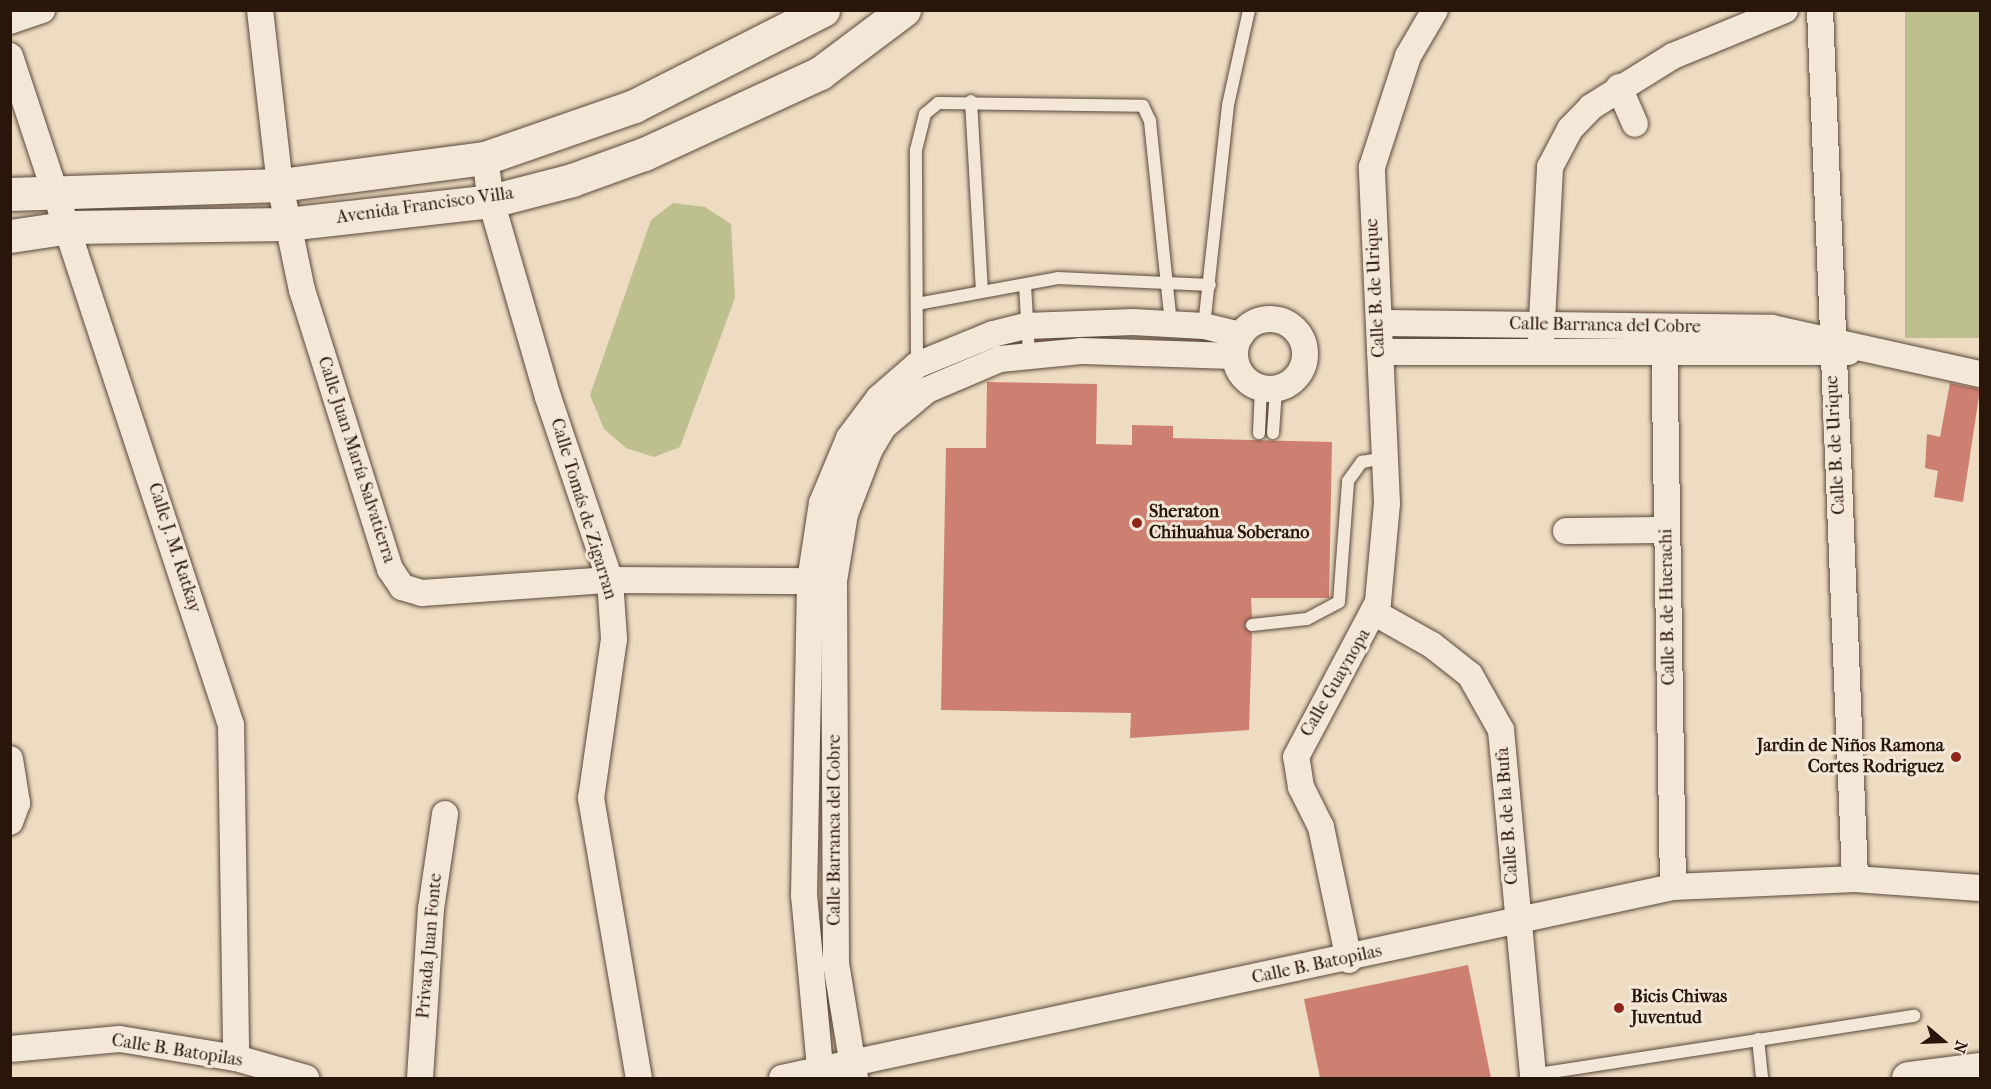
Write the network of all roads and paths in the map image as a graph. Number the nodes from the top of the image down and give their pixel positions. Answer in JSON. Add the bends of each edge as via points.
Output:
{"nodes":[{"id":1,"x":42,"y":10,"type":"edge"},
{"id":2,"x":260,"y":10,"type":"edge"},
{"id":3,"x":823,"y":10,"type":"edge"},
{"id":4,"x":904,"y":10,"type":"edge"},
{"id":5,"x":1249,"y":10,"type":"edge"},
{"id":6,"x":1435,"y":10,"type":"edge"},
{"id":7,"x":1785,"y":10,"type":"edge"},
{"id":8,"x":1820,"y":10,"type":"edge"},
{"id":9,"x":10,"y":21,"type":"edge"},
{"id":10,"x":10,"y":56,"type":"edge"},
{"id":11,"x":1619,"y":87,"type":"junction"},
{"id":12,"x":971,"y":101,"type":"junction"},
{"id":13,"x":1635,"y":124,"type":"dead end"},
{"id":14,"x":485,"y":158,"type":"junction"},
{"id":15,"x":280,"y":185,"type":"junction"},
{"id":16,"x":57,"y":189,"type":"junction"},
{"id":17,"x":10,"y":194,"type":"edge"},
{"id":18,"x":491,"y":201,"type":"junction"},
{"id":19,"x":287,"y":224,"type":"junction"},
{"id":20,"x":70,"y":227,"type":"junction"},
{"id":21,"x":10,"y":236,"type":"edge"},
{"id":22,"x":1169,"y":280,"type":"junction"},
{"id":23,"x":1025,"y":285,"type":"junction"},
{"id":24,"x":1210,"y":285,"type":"junction"},
{"id":25,"x":982,"y":291,"type":"junction"},
{"id":26,"x":916,"y":304,"type":"junction"},
{"id":27,"x":1379,"y":323,"type":"junction"},
{"id":28,"x":1171,"y":324,"type":"junction"},
{"id":29,"x":1541,"y":325,"type":"junction"},
{"id":30,"x":1026,"y":326,"type":"junction"},
{"id":31,"x":1204,"y":326,"type":"junction"},
{"id":32,"x":1664,"y":327,"type":"junction"},
{"id":33,"x":1238,"y":345,"type":"junction"},
{"id":34,"x":1832,"y":347,"type":"junction"},
{"id":35,"x":1541,"y":351,"type":"junction"},
{"id":36,"x":1380,"y":352,"type":"junction"},
{"id":37,"x":1664,"y":353,"type":"junction"},
{"id":38,"x":1029,"y":354,"type":"junction"},
{"id":39,"x":917,"y":365,"type":"junction"},
{"id":40,"x":1980,"y":374,"type":"edge"},
{"id":41,"x":1269,"y":388,"type":"junction"},
{"id":42,"x":1259,"y":433,"type":"dead end"},
{"id":43,"x":1273,"y":433,"type":"dead end"},
{"id":44,"x":859,"y":444,"type":"junction"},
{"id":45,"x":1384,"y":458,"type":"junction"},
{"id":46,"x":1667,"y":530,"type":"junction"},
{"id":47,"x":1566,"y":531,"type":"dead end"},
{"id":48,"x":610,"y":580,"type":"junction"},
{"id":49,"x":822,"y":581,"type":"junction"},
{"id":50,"x":1375,"y":613,"type":"junction"},
{"id":51,"x":1252,"y":625,"type":"dead end"},
{"id":52,"x":10,"y":759,"type":"edge"},
{"id":53,"x":445,"y":814,"type":"dead end"},
{"id":54,"x":10,"y":822,"type":"edge"},
{"id":55,"x":1855,"y":879,"type":"junction"},
{"id":56,"x":1673,"y":887,"type":"junction"},
{"id":57,"x":1980,"y":888,"type":"edge"},
{"id":58,"x":833,"y":894,"type":"junction"},
{"id":59,"x":804,"y":896,"type":"junction"},
{"id":60,"x":1515,"y":920,"type":"junction"},
{"id":61,"x":1350,"y":960,"type":"junction"},
{"id":62,"x":1914,"y":1016,"type":"dead end"},
{"id":63,"x":1758,"y":1038,"type":"junction"},
{"id":64,"x":10,"y":1049,"type":"edge"},
{"id":65,"x":236,"y":1058,"type":"junction"},
{"id":66,"x":1980,"y":1069,"type":"edge"},
{"id":67,"x":854,"y":1070,"type":"edge"},
{"id":68,"x":820,"y":1073,"type":"edge"},
{"id":69,"x":1532,"y":1077,"type":"edge"},
{"id":70,"x":306,"y":1078,"type":"edge"},
{"id":71,"x":420,"y":1078,"type":"edge"},
{"id":72,"x":639,"y":1078,"type":"edge"},
{"id":73,"x":782,"y":1078,"type":"edge"},
{"id":74,"x":1762,"y":1078,"type":"edge"},
{"id":75,"x":1908,"y":1078,"type":"edge"}],
"edges":[{"from":1,"to":9,"type":"street"},
{"from":2,"to":15,"type":"street","name":"Calle Juan María Salvatierra"},
{"from":3,"to":14,"type":"main road","name":"Avenida Francisco Villa","via":[[634,106]]},
{"from":4,"to":18,"type":"main road","name":"Avenida Francisco Villa","via":[[820,73],[644,154]]},
{"from":5,"to":24,"type":"lane","via":[[1228,105]]},
{"from":6,"to":27,"type":"street","name":"Calle B. de Urique","via":[[1407,56],[1375,148],[1371,217]]},
{"from":7,"to":11,"type":"street","via":[[1683,51]]},
{"from":8,"to":34,"type":"street","name":"Calle B. de Urique"},
{"from":10,"to":16,"type":"street","name":"Calle J. M. Ratkay"},
{"from":11,"to":13,"type":"street"},
{"from":11,"to":29,"type":"street","via":[[1570,129],[1550,167]]},
{"from":12,"to":22,"type":"lane","via":[[1143,106],[1149,115]]},
{"from":12,"to":25,"type":"lane"},
{"from":12,"to":26,"type":"lane","via":[[930,107],[920,127],[914,218]]},
{"from":14,"to":15,"type":"main road","name":"Avenida Francisco Villa"},
{"from":14,"to":18,"type":"street","name":"Calle Tomás de Zigarran"},
{"from":15,"to":16,"type":"main road","name":"Avenida Francisco Villa"},
{"from":15,"to":19,"type":"street","name":"Calle Juan María Salvatierra"},
{"from":16,"to":17,"type":"main road","name":"Avenida Francisco Villa"},
{"from":16,"to":20,"type":"street","name":"Calle J. M. Ratkay"},
{"from":18,"to":19,"type":"main road","name":"Avenida Francisco Villa"},
{"from":18,"to":48,"type":"street","name":"Calle Tomás de Zigarran"},
{"from":19,"to":20,"type":"main road","name":"Avenida Francisco Villa"},
{"from":19,"to":48,"type":"street","name":"Calle Juan María Salvatierra","via":[[302,290],[390,569],[402,588],[422,593]]},
{"from":20,"to":21,"type":"main road","name":"Avenida Francisco Villa"},
{"from":20,"to":65,"type":"street","name":"Calle J. M. Ratkay","via":[[231,725]]},
{"from":22,"to":23,"type":"lane","via":[[1090,277]]},
{"from":22,"to":24,"type":"lane"},
{"from":22,"to":28,"type":"lane"},
{"from":23,"to":25,"type":"lane"},
{"from":23,"to":30,"type":"lane"},
{"from":24,"to":31,"type":"lane"},
{"from":25,"to":26,"type":"lane"},
{"from":26,"to":39,"type":"lane"},
{"from":27,"to":29,"type":"street","name":"Calle Barranca del Cobre"},
{"from":27,"to":36,"type":"street","name":"Calle B. de Urique"},
{"from":28,"to":30,"type":"street"},
{"from":28,"to":31,"type":"street"},
{"from":29,"to":32,"type":"street","name":"Calle Barranca del Cobre"},
{"from":29,"to":35,"type":"street"},
{"from":30,"to":38,"type":"lane"},
{"from":30,"to":39,"type":"street","via":[[956,346]]},
{"from":31,"to":33,"type":"street"},
{"from":32,"to":34,"type":"street","name":"Calle Barranca del Cobre","via":[[1772,328]]},
{"from":32,"to":37,"type":"street","name":"Calle B. de Huerachi"},
{"from":33,"to":38,"type":"street"},
{"from":33,"to":41,"type":"street","via":[[1241,374]]},
{"from":33,"to":41,"type":"street","via":[[1255,322],[1275,319],[1299,334],[1305,353],[1300,372]]},
{"from":34,"to":37,"type":"street","name":"Calle Barranca del Cobre"},
{"from":34,"to":40,"type":"street"},
{"from":34,"to":55,"type":"street","name":"Calle B. de Urique"},
{"from":35,"to":36,"type":"street","name":"Calle Barranca del Cobre"},
{"from":35,"to":37,"type":"street","name":"Calle Barranca del Cobre"},
{"from":36,"to":45,"type":"street","name":"Calle B. de Urique"},
{"from":37,"to":46,"type":"street","name":"Calle B. de Huerachi"},
{"from":38,"to":44,"type":"street","via":[[974,368],[927,390]]},
{"from":39,"to":44,"type":"street","via":[[879,398]]},
{"from":41,"to":42,"type":"lane"},
{"from":41,"to":43,"type":"lane"},
{"from":44,"to":49,"type":"street","via":[[822,503]]},
{"from":45,"to":50,"type":"street","name":"Calle B. de Urique","via":[[1385,538]]},
{"from":45,"to":51,"type":"lane","via":[[1362,462],[1348,481],[1339,602],[1307,619]]},
{"from":46,"to":47,"type":"street"},
{"from":46,"to":56,"type":"street","name":"Calle B. de Huerachi"},
{"from":48,"to":49,"type":"street","name":"Calle Juan María Salvatierra"},
{"from":48,"to":72,"type":"street","name":"Calle Tomás de Zigarran","via":[[614,639],[591,798]]},
{"from":49,"to":58,"type":"street","name":"Calle Barranca del Cobre"},
{"from":49,"to":59,"type":"street","name":"Calle Barranca del Cobre"},
{"from":50,"to":60,"type":"street","name":"Calle B. de la Bufa","via":[[1431,645],[1470,675],[1488,699],[1506,762]]},
{"from":50,"to":61,"type":"street","name":"Calle Guaynopa","via":[[1302,740],[1295,768],[1321,827]]},
{"from":52,"to":54,"type":"street","via":[[17,803]]},
{"from":53,"to":71,"type":"street","name":"Privada Juan Fonte","via":[[431,909]]},
{"from":55,"to":56,"type":"street","name":"Calle B. Batopilas"},
{"from":55,"to":57,"type":"street","name":"Calle B. Batopilas"},
{"from":56,"to":60,"type":"street","name":"Calle B. Batopilas"},
{"from":58,"to":59,"type":"street"},
{"from":58,"to":67,"type":"street","name":"Calle Barranca del Cobre","via":[[838,989]]},
{"from":59,"to":68,"type":"street","name":"Calle Barranca del Cobre"},
{"from":60,"to":61,"type":"street","name":"Calle B. Batopilas"},
{"from":60,"to":69,"type":"street","name":"Calle B. de la Bufa"},
{"from":61,"to":67,"type":"street","name":"Calle B. Batopilas"},
{"from":62,"to":63,"type":"lane"},
{"from":63,"to":69,"type":"lane"},
{"from":63,"to":74,"type":"lane"},
{"from":64,"to":65,"type":"street","name":"Calle B. Batopilas","via":[[120,1039]]},
{"from":65,"to":70,"type":"street","name":"Calle B. Batopilas"},
{"from":66,"to":75,"type":"main road"},
{"from":67,"to":68,"type":"street","name":"Calle B. Batopilas"},
{"from":68,"to":73,"type":"street","name":"Calle B. Batopilas"}]}
